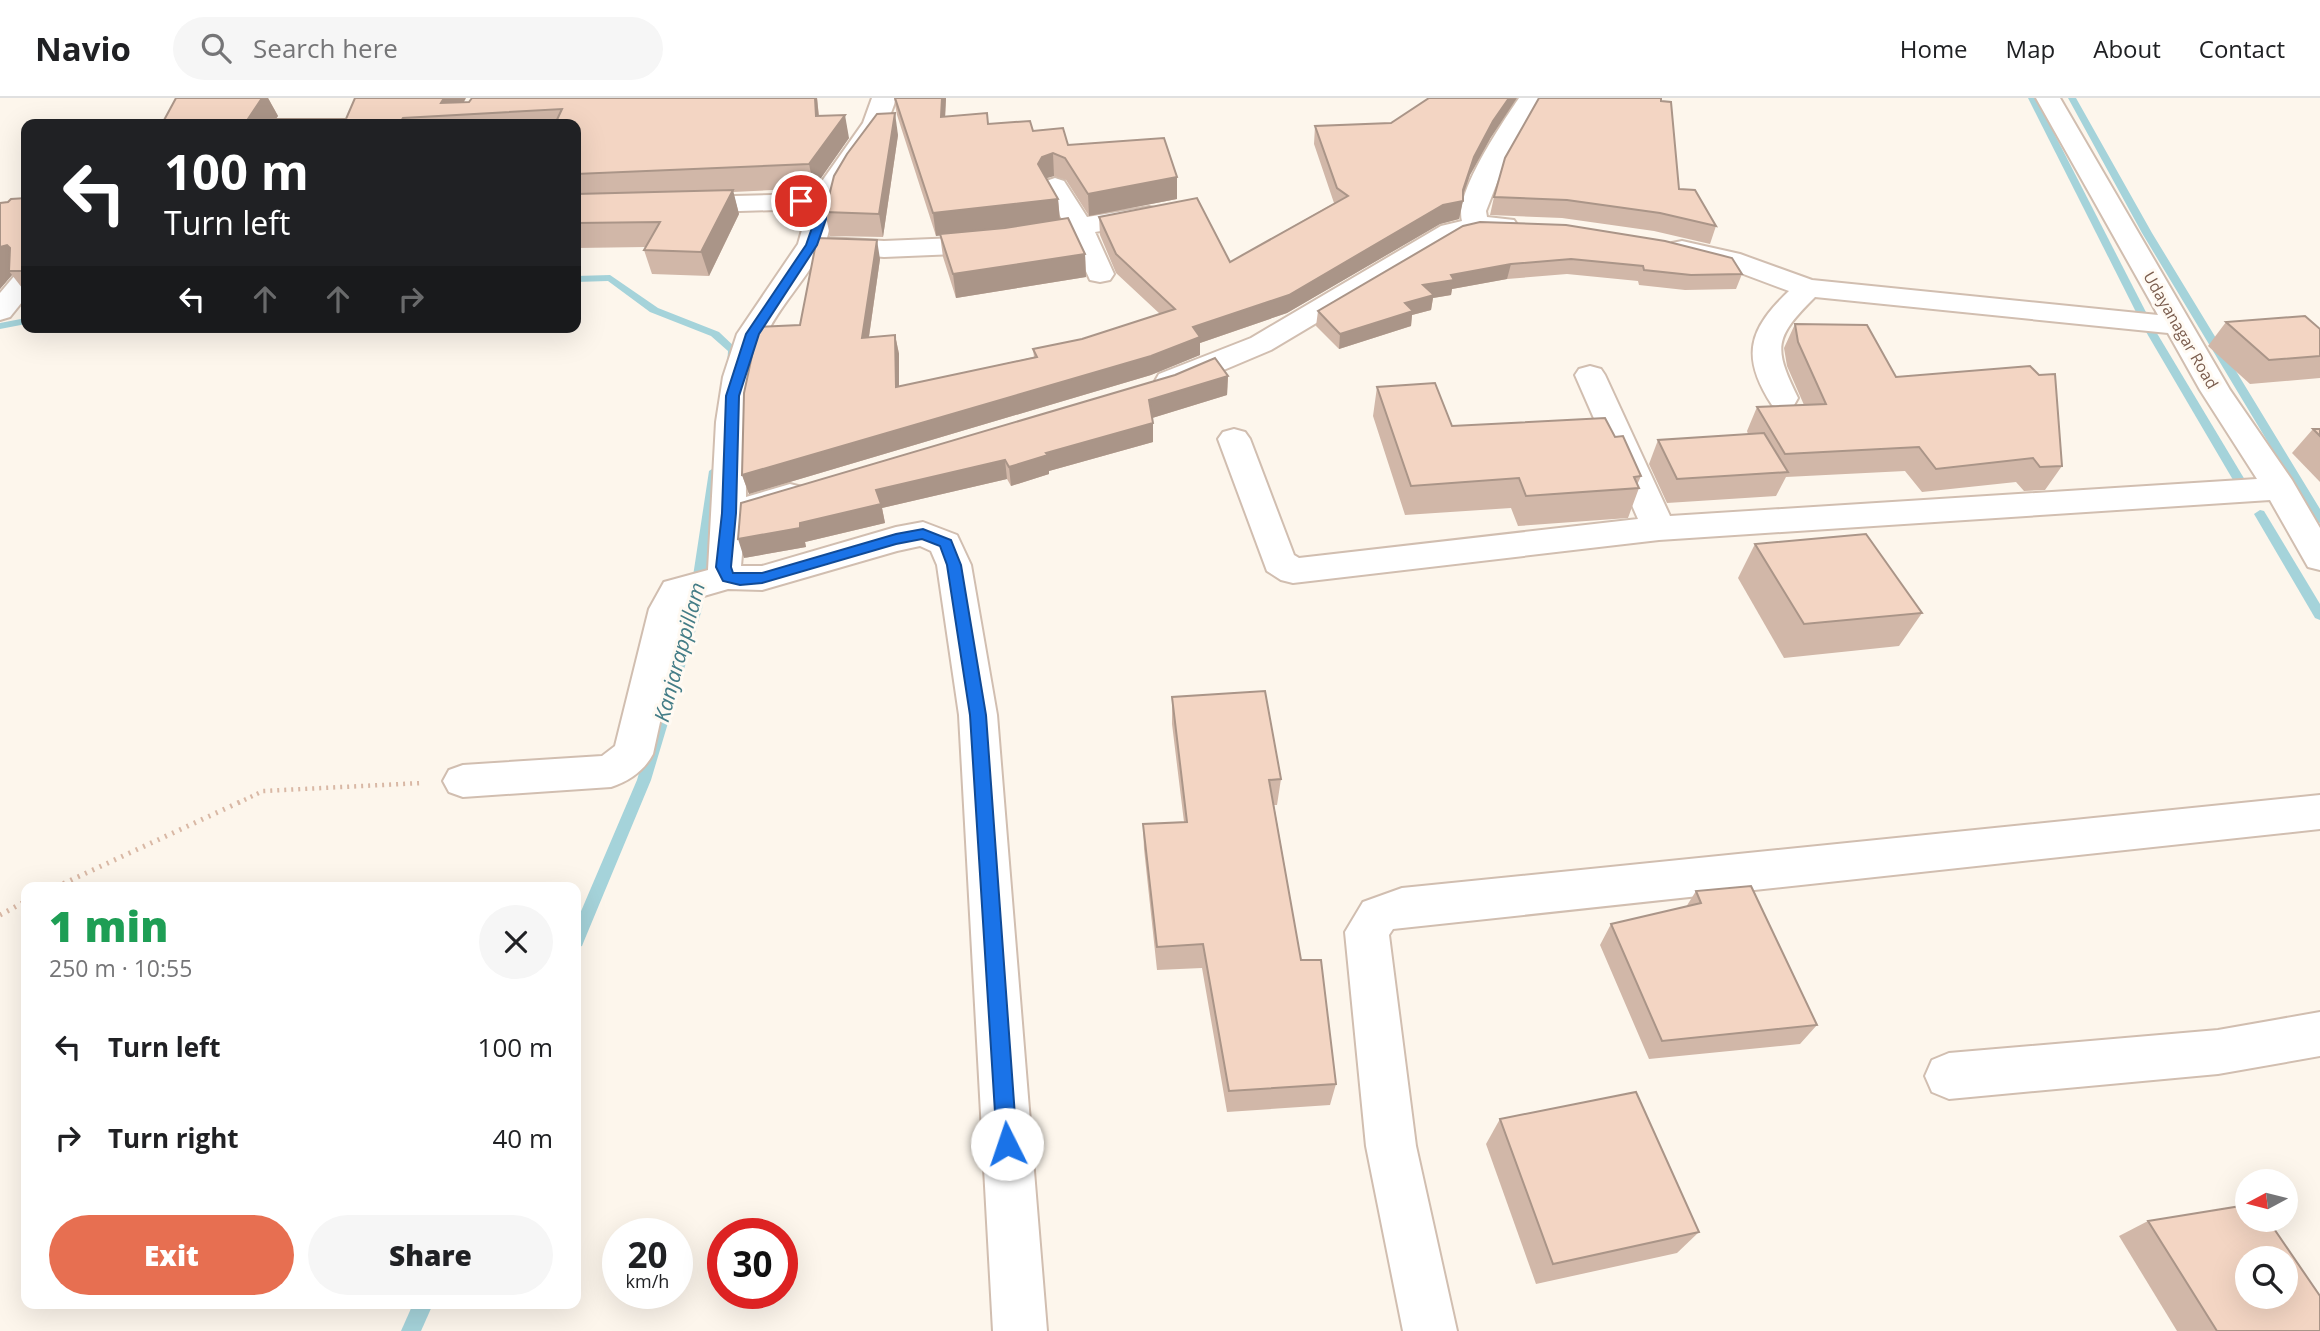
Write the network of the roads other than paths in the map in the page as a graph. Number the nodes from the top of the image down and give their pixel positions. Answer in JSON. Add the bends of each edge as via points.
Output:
{"nodes":[{"id":1,"x":884,"y":98,"type":"edge"},
{"id":2,"x":1531,"y":98,"type":"edge"},
{"id":3,"x":2048,"y":98,"type":"edge"},
{"id":4,"x":1055,"y":186,"type":"dead end"},
{"id":5,"x":822,"y":201,"type":"junction"},
{"id":6,"x":581,"y":208,"type":"edge"},
{"id":7,"x":1178,"y":209,"type":"edge"},
{"id":8,"x":1476,"y":225,"type":"junction"},
{"id":9,"x":1080,"y":228,"type":"junction"},
{"id":10,"x":1537,"y":228,"type":"edge"},
{"id":11,"x":1653,"y":242,"type":"edge"},
{"id":12,"x":811,"y":245,"type":"junction"},
{"id":13,"x":1100,"y":274,"type":"dead end"},
{"id":14,"x":21,"y":286,"type":"edge"},
{"id":15,"x":1808,"y":288,"type":"junction"},
{"id":16,"x":0,"y":310,"type":"edge"},
{"id":17,"x":2179,"y":326,"type":"junction"},
{"id":18,"x":1590,"y":375,"type":"dead end"},
{"id":19,"x":1139,"y":391,"type":"edge"},
{"id":20,"x":1783,"y":398,"type":"dead end"},
{"id":21,"x":1234,"y":439,"type":"dead end"},
{"id":22,"x":820,"y":486,"type":"edge"},
{"id":23,"x":2280,"y":488,"type":"junction"},
{"id":24,"x":729,"y":513,"type":"junction"},
{"id":25,"x":1659,"y":528,"type":"junction"},
{"id":26,"x":2320,"y":558,"type":"edge"},
{"id":27,"x":706,"y":583,"type":"junction"},
{"id":28,"x":463,"y":781,"type":"road end"},
{"id":29,"x":2320,"y":812,"type":"edge"},
{"id":30,"x":2320,"y":1034,"type":"edge"},
{"id":31,"x":1949,"y":1076,"type":"dead end"},
{"id":32,"x":1020,"y":1331,"type":"edge"},
{"id":33,"x":1430,"y":1331,"type":"edge"}],
"edges":[{"from":1,"to":5,"type":"street"},
{"from":2,"to":8,"type":"street","via":[[1475,204]]},
{"from":3,"to":17,"type":"street","name":"Udayanagar Road"},
{"from":4,"to":9,"type":"street"},
{"from":5,"to":6,"type":"street"},
{"from":5,"to":12,"type":"street"},
{"from":7,"to":9,"type":"street"},
{"from":8,"to":10,"type":"street"},
{"from":8,"to":19,"type":"street","via":[[1450,232],[1261,344]]},
{"from":9,"to":12,"type":"street","via":[[933,248]]},
{"from":9,"to":13,"type":"street"},
{"from":11,"to":15,"type":"street","via":[[1730,260]]},
{"from":12,"to":24,"type":"street","via":[[752,334],[732,396]]},
{"from":14,"to":16,"type":"street"},
{"from":15,"to":17,"type":"street"},
{"from":15,"to":20,"type":"street","via":[[1787,309],[1766,343],[1766,359]]},
{"from":17,"to":23,"type":"street","name":"Udayanagar Road"},
{"from":18,"to":25,"type":"street"},
{"from":21,"to":25,"type":"street","via":[[1279,562],[1293,571]]},
{"from":22,"to":24,"type":"street"},
{"from":23,"to":25,"type":"street"},
{"from":23,"to":26,"type":"street","name":"Udayanagar Road"},
{"from":24,"to":27,"type":"street","via":[[724,567]]},
{"from":27,"to":28,"type":"street","via":[[667,609],[633,754],[611,771]]},
{"from":27,"to":32,"type":"street","via":[[762,578],[923,534],[946,543],[954,565],[978,715]]},
{"from":29,"to":33,"type":"street","via":[[1402,907],[1378,915],[1367,932],[1391,1146]]},
{"from":30,"to":31,"type":"street","via":[[2218,1052]]}]}
